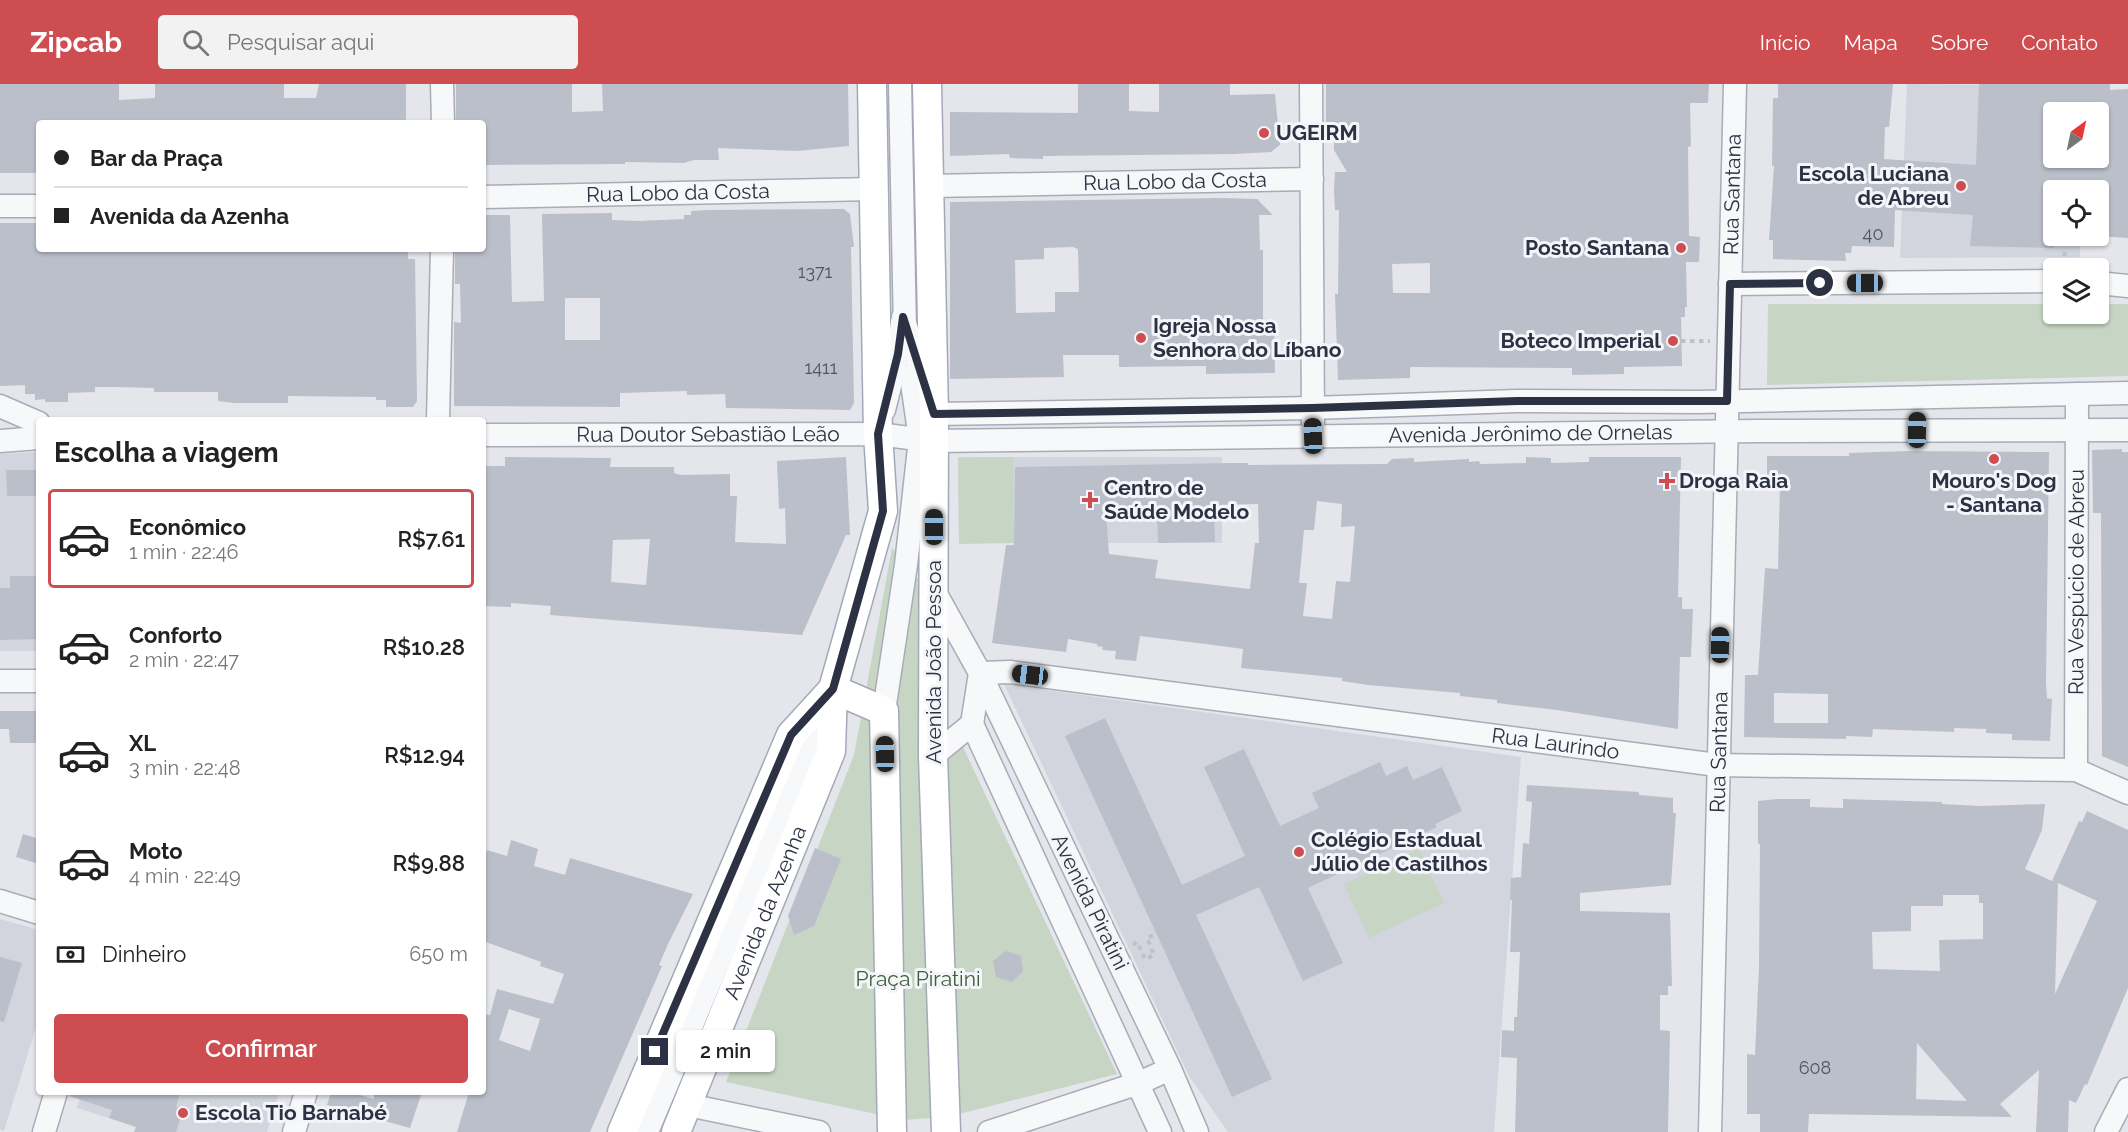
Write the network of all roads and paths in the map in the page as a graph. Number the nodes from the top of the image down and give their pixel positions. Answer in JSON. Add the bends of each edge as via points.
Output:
{"nodes":[{"id":1,"x":442,"y":84,"type":"edge"},
{"id":2,"x":872,"y":84,"type":"edge"},
{"id":3,"x":900,"y":84,"type":"edge"},
{"id":4,"x":927,"y":84,"type":"edge"},
{"id":5,"x":1311,"y":84,"type":"edge"},
{"id":6,"x":1735,"y":84,"type":"edge"},
{"id":7,"x":443,"y":120,"type":"edge"},
{"id":8,"x":1312,"y":179,"type":"junction"},
{"id":9,"x":929,"y":186,"type":"junction"},
{"id":10,"x":874,"y":189,"type":"junction"},
{"id":11,"x":486,"y":197,"type":"edge"},
{"id":12,"x":0,"y":206,"type":"edge"},
{"id":13,"x":36,"y":206,"type":"edge"},
{"id":14,"x":2065,"y":248,"type":"dead end"},
{"id":15,"x":442,"y":252,"type":"edge"},
{"id":16,"x":2064,"y":258,"type":"edge"},
{"id":17,"x":2043,"y":280,"type":"edge"},
{"id":18,"x":1730,"y":284,"type":"junction"},
{"id":19,"x":2109,"y":284,"type":"edge"},
{"id":20,"x":2128,"y":286,"type":"edge"},
{"id":21,"x":903,"y":317,"type":"junction"},
{"id":22,"x":1682,"y":341,"type":"dead end"},
{"id":23,"x":1729,"y":341,"type":"junction"},
{"id":24,"x":2128,"y":393,"type":"edge"},
{"id":25,"x":2077,"y":394,"type":"junction"},
{"id":26,"x":1917,"y":398,"type":"junction"},
{"id":27,"x":1517,"y":401,"type":"junction"},
{"id":28,"x":1727,"y":401,"type":"junction"},
{"id":29,"x":0,"y":406,"type":"edge"},
{"id":30,"x":1312,"y":408,"type":"junction"},
{"id":31,"x":1116,"y":411,"type":"junction"},
{"id":32,"x":438,"y":417,"type":"edge"},
{"id":33,"x":36,"y":422,"type":"edge"},
{"id":34,"x":1917,"y":430,"type":"junction"},
{"id":35,"x":2128,"y":430,"type":"edge"},
{"id":36,"x":929,"y":431,"type":"junction"},
{"id":37,"x":1727,"y":431,"type":"junction"},
{"id":38,"x":2075,"y":432,"type":"junction"},
{"id":39,"x":878,"y":434,"type":"junction"},
{"id":40,"x":1516,"y":434,"type":"junction"},
{"id":41,"x":486,"y":435,"type":"edge"},
{"id":42,"x":1313,"y":436,"type":"junction"},
{"id":43,"x":36,"y":438,"type":"edge"},
{"id":44,"x":1117,"y":439,"type":"junction"},
{"id":45,"x":0,"y":441,"type":"edge"},
{"id":46,"x":935,"y":592,"type":"junction"},
{"id":47,"x":980,"y":673,"type":"junction"},
{"id":48,"x":0,"y":681,"type":"edge"},
{"id":49,"x":36,"y":681,"type":"edge"},
{"id":50,"x":833,"y":689,"type":"junction"},
{"id":51,"x":884,"y":711,"type":"junction"},
{"id":52,"x":972,"y":724,"type":"junction"},
{"id":53,"x":933,"y":756,"type":"junction"},
{"id":54,"x":1717,"y":765,"type":"junction"},
{"id":55,"x":2076,"y":770,"type":"junction"},
{"id":56,"x":2128,"y":793,"type":"edge"},
{"id":57,"x":0,"y":901,"type":"edge"},
{"id":58,"x":36,"y":912,"type":"edge"},
{"id":59,"x":1156,"y":934,"type":"dead end"},
{"id":60,"x":1147,"y":938,"type":"junction"},
{"id":61,"x":1137,"y":942,"type":"junction"},
{"id":62,"x":1118,"y":960,"type":"junction"},
{"id":63,"x":1170,"y":1069,"type":"junction"},
{"id":64,"x":1139,"y":1083,"type":"junction"},
{"id":65,"x":2128,"y":1089,"type":"edge"},
{"id":66,"x":55,"y":1095,"type":"edge"},
{"id":67,"x":305,"y":1095,"type":"edge"},
{"id":68,"x":688,"y":1105,"type":"junction"},
{"id":69,"x":44,"y":1132,"type":"edge"},
{"id":70,"x":294,"y":1132,"type":"edge"},
{"id":71,"x":622,"y":1132,"type":"edge"},
{"id":72,"x":647,"y":1132,"type":"edge"},
{"id":73,"x":676,"y":1132,"type":"edge"},
{"id":74,"x":819,"y":1132,"type":"edge"},
{"id":75,"x":892,"y":1132,"type":"edge"},
{"id":76,"x":905,"y":1132,"type":"edge"},
{"id":77,"x":946,"y":1132,"type":"edge"},
{"id":78,"x":989,"y":1132,"type":"edge"},
{"id":79,"x":1160,"y":1132,"type":"edge"},
{"id":80,"x":1197,"y":1132,"type":"edge"},
{"id":81,"x":1710,"y":1132,"type":"edge"},
{"id":82,"x":2106,"y":1132,"type":"edge"}],
"edges":[{"from":1,"to":7,"type":"street"},
{"from":2,"to":10,"type":"main road"},
{"from":3,"to":21,"type":"street"},
{"from":4,"to":9,"type":"main road","name":"Avenida João Pessoa"},
{"from":5,"to":8,"type":"street"},
{"from":6,"to":18,"type":"street","name":"Rua Santana"},
{"from":8,"to":9,"type":"street","name":"Rua Lobo da Costa"},
{"from":8,"to":30,"type":"street"},
{"from":9,"to":36,"type":"main road","name":"Avenida João Pessoa"},
{"from":10,"to":11,"type":"street","name":"Rua Lobo da Costa"},
{"from":10,"to":39,"type":"main road"},
{"from":12,"to":13,"type":"street"},
{"from":14,"to":16,"type":"path"},
{"from":15,"to":32,"type":"street"},
{"from":17,"to":18,"type":"street"},
{"from":18,"to":23,"type":"street","name":"Rua Santana"},
{"from":19,"to":20,"type":"street"},
{"from":21,"to":36,"type":"street"},
{"from":21,"to":39,"type":"street"},
{"from":22,"to":23,"type":"path"},
{"from":23,"to":28,"type":"street","name":"Rua Santana"},
{"from":24,"to":25,"type":"street","name":"Avenida Jerônimo de Ornelas"},
{"from":25,"to":26,"type":"street","name":"Avenida Jerônimo de Ornelas"},
{"from":25,"to":38,"type":"street","name":"Rua Vespúcio de Abreu"},
{"from":26,"to":28,"type":"street","name":"Avenida Jerônimo de Ornelas"},
{"from":26,"to":34,"type":"street"},
{"from":27,"to":28,"type":"street","name":"Avenida Jerônimo de Ornelas"},
{"from":27,"to":30,"type":"street","name":"Avenida Jerônimo de Ornelas"},
{"from":27,"to":40,"type":"street"},
{"from":28,"to":37,"type":"street","name":"Rua Santana"},
{"from":29,"to":33,"type":"street"},
{"from":30,"to":31,"type":"street","name":"Avenida Jerônimo de Ornelas"},
{"from":30,"to":42,"type":"street"},
{"from":31,"to":36,"type":"street","name":"Avenida Jerônimo de Ornelas"},
{"from":31,"to":44,"type":"street"},
{"from":34,"to":37,"type":"street","name":"Avenida Jerônimo de Ornelas"},
{"from":34,"to":38,"type":"street","name":"Avenida Jerônimo de Ornelas"},
{"from":35,"to":38,"type":"street","name":"Avenida Jerônimo de Ornelas"},
{"from":36,"to":39,"type":"street","name":"Rua Doutor Sebastião Leão"},
{"from":36,"to":44,"type":"street","name":"Avenida Jerônimo de Ornelas"},
{"from":36,"to":46,"type":"main road","name":"Avenida João Pessoa"},
{"from":36,"to":51,"type":"street"},
{"from":37,"to":40,"type":"street","name":"Avenida Jerônimo de Ornelas"},
{"from":37,"to":54,"type":"street","name":"Rua Santana"},
{"from":38,"to":55,"type":"street","name":"Rua Vespúcio de Abreu"},
{"from":39,"to":41,"type":"street","name":"Rua Doutor Sebastião Leão"},
{"from":39,"to":50,"type":"main road","name":"Avenida da Azenha","via":[[883,511]]},
{"from":40,"to":42,"type":"street","name":"Avenida Jerônimo de Ornelas"},
{"from":42,"to":44,"type":"street","name":"Avenida Jerônimo de Ornelas"},
{"from":43,"to":45,"type":"street"},
{"from":46,"to":47,"type":"street","name":"Avenida Piratini"},
{"from":46,"to":53,"type":"main road","name":"Avenida João Pessoa"},
{"from":47,"to":52,"type":"street"},
{"from":47,"to":54,"type":"street","name":"Rua Laurindo","via":[[1021,674]]},
{"from":47,"to":62,"type":"street","name":"Avenida Piratini"},
{"from":48,"to":49,"type":"street"},
{"from":50,"to":51,"type":"main road"},
{"from":50,"to":68,"type":"main road","name":"Avenida da Azenha","via":[[831,751]]},
{"from":50,"to":71,"type":"main road","name":"Avenida da Azenha","via":[[791,735]]},
{"from":50,"to":72,"type":"street"},
{"from":51,"to":75,"type":"main road"},
{"from":51,"to":76,"type":"street","via":[[899,818]]},
{"from":52,"to":53,"type":"street"},
{"from":52,"to":64,"type":"street","name":"Avenida Piratini"},
{"from":53,"to":77,"type":"main road","name":"Avenida João Pessoa"},
{"from":54,"to":55,"type":"street","name":"Rua Laurindo"},
{"from":54,"to":81,"type":"street","name":"Rua Santana"},
{"from":55,"to":56,"type":"street","name":"Rua Laurindo"},
{"from":57,"to":58,"type":"street"},
{"from":59,"to":60,"type":"path"},
{"from":60,"to":61,"type":"path"},
{"from":60,"to":61,"type":"path","via":[[1154,954],[1145,959]]},
{"from":61,"to":62,"type":"path"},
{"from":62,"to":63,"type":"street","name":"Avenida Piratini"},
{"from":63,"to":64,"type":"street"},
{"from":63,"to":80,"type":"street","name":"Avenida Piratini"},
{"from":64,"to":78,"type":"street"},
{"from":64,"to":79,"type":"street","name":"Avenida Piratini"},
{"from":65,"to":82,"type":"street"},
{"from":66,"to":69,"type":"street"},
{"from":67,"to":70,"type":"street"},
{"from":68,"to":73,"type":"main road","name":"Avenida da Azenha"},
{"from":68,"to":74,"type":"street"}]}
